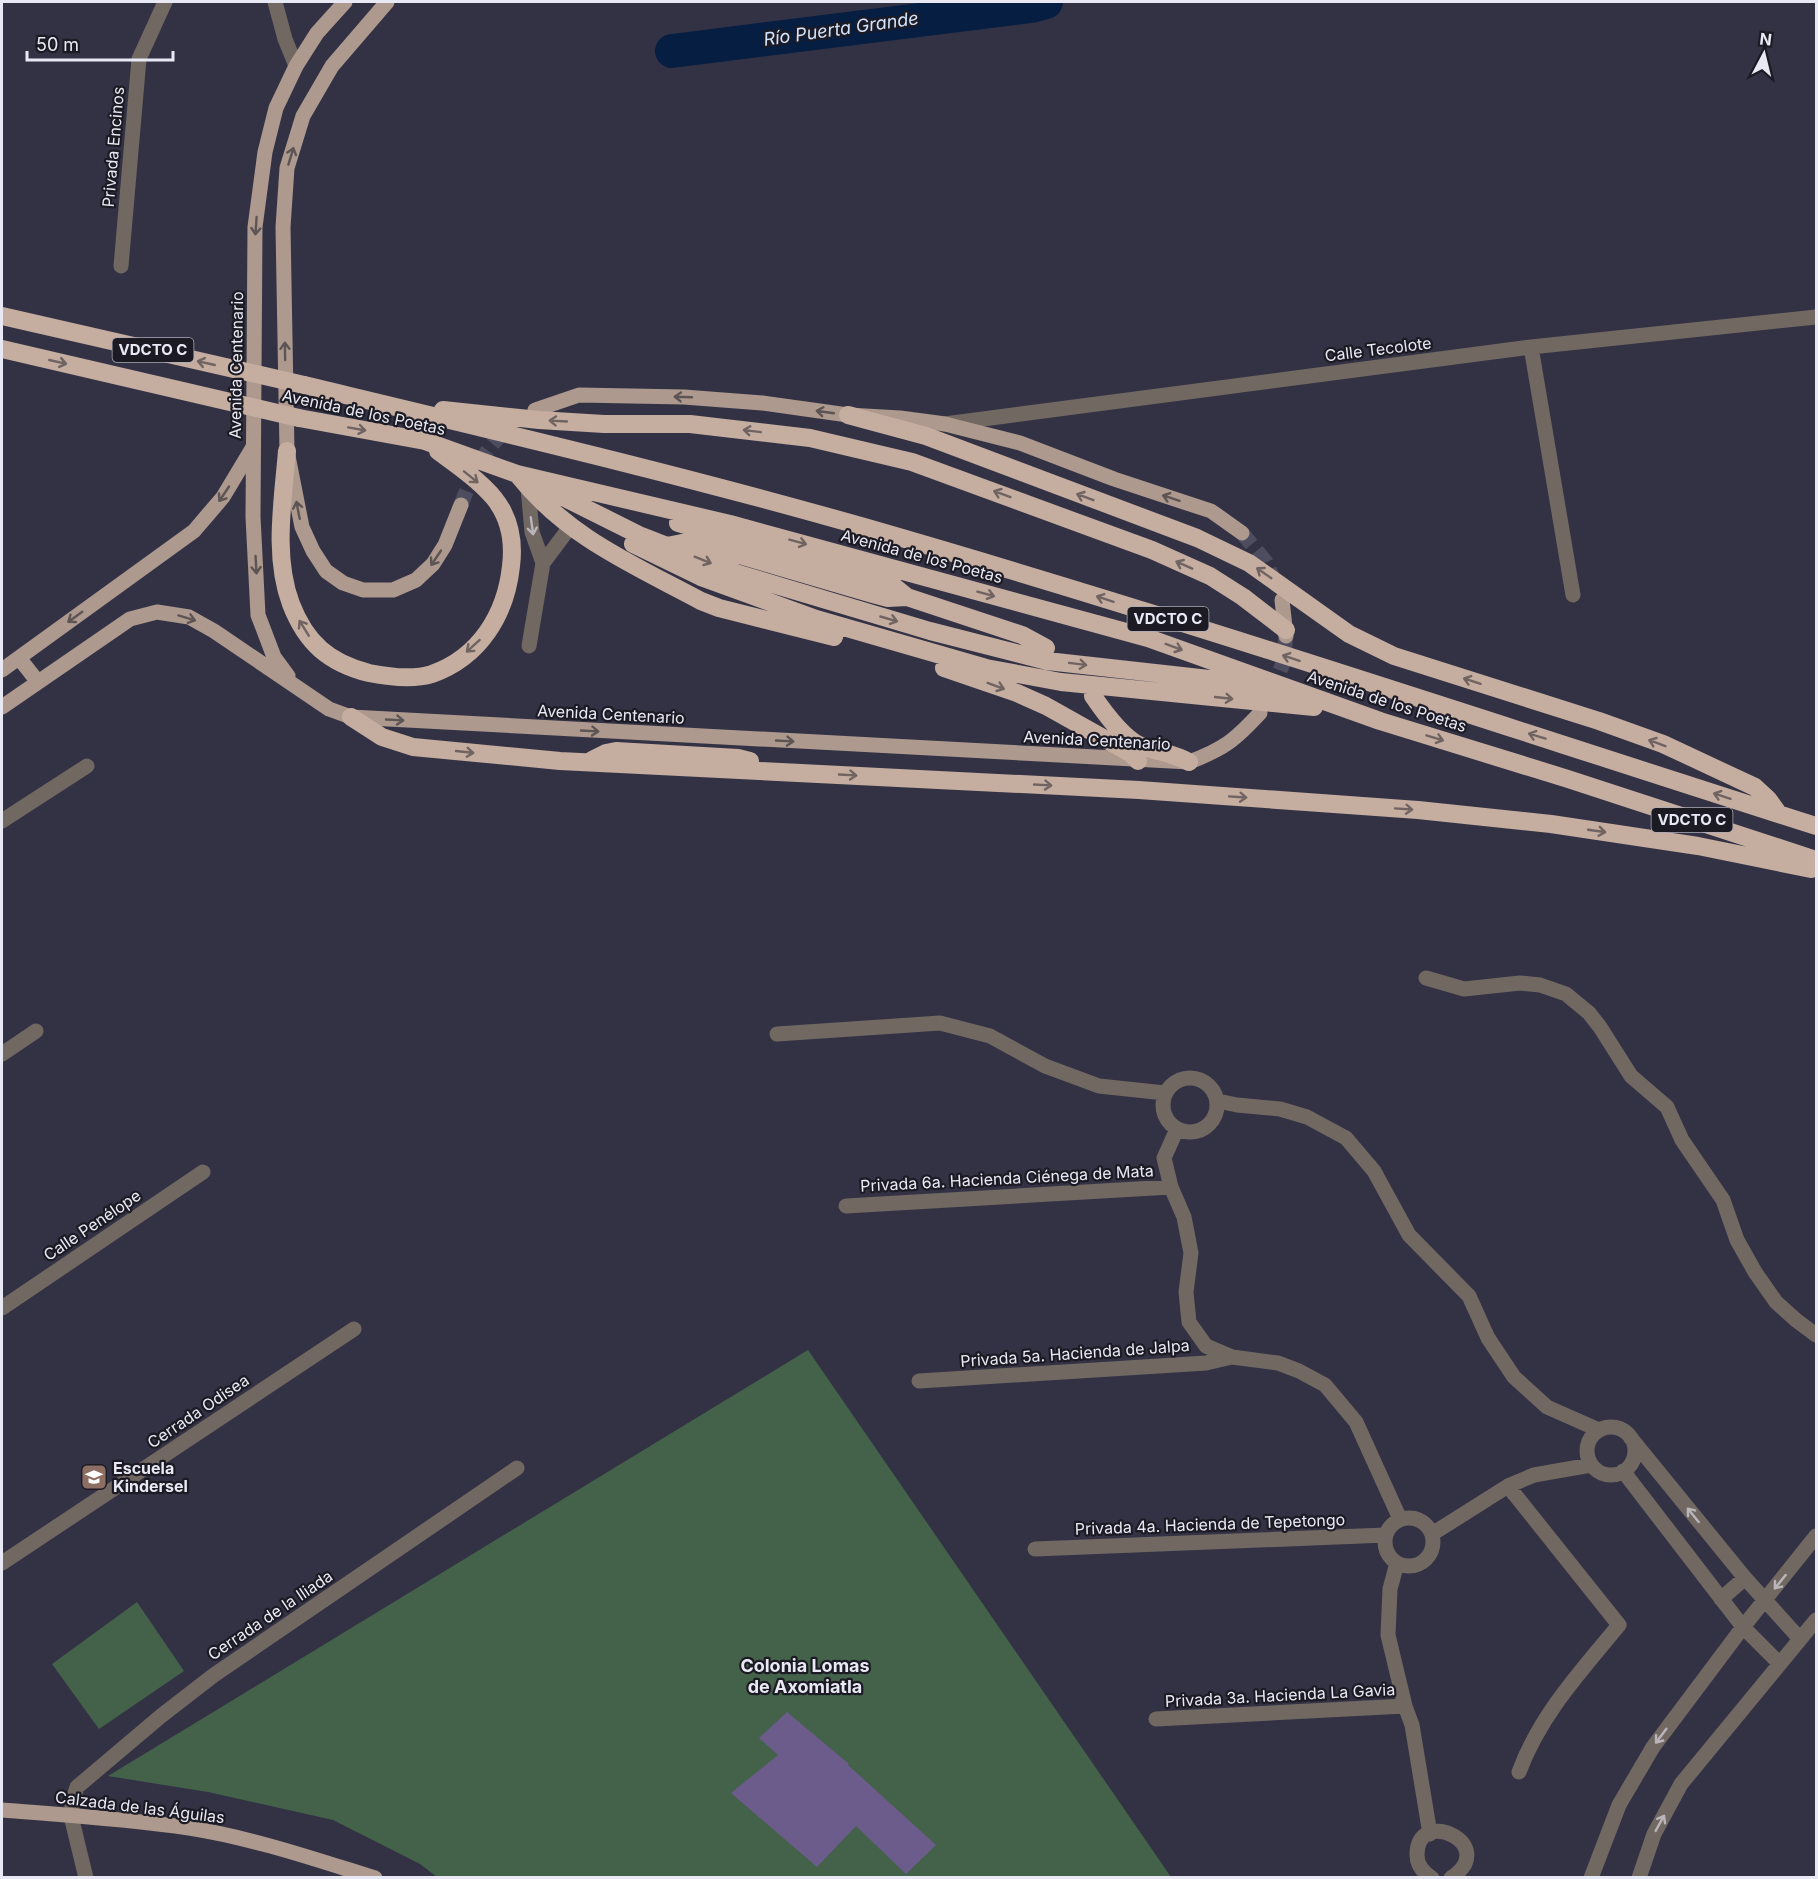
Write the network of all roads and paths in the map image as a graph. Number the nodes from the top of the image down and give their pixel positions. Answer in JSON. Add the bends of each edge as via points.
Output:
{"nodes":[{"id":1,"x":165,"y":2,"type":"edge"},
{"id":2,"x":276,"y":2,"type":"edge"},
{"id":3,"x":345,"y":2,"type":"edge"},
{"id":4,"x":387,"y":2,"type":"edge"},
{"id":5,"x":296,"y":66,"type":"junction"},
{"id":6,"x":121,"y":266,"type":"dead end"},
{"id":7,"x":2,"y":316,"type":"edge"},
{"id":8,"x":1816,"y":317,"type":"edge"},
{"id":9,"x":1532,"y":347,"type":"junction"},
{"id":10,"x":2,"y":349,"type":"edge"},
{"id":11,"x":380,"y":404,"type":"junction"},
{"id":12,"x":536,"y":410,"type":"dead end"},
{"id":13,"x":848,"y":415,"type":"junction"},
{"id":14,"x":945,"y":424,"type":"junction"},
{"id":15,"x":425,"y":441,"type":"junction"},
{"id":16,"x":254,"y":444,"type":"junction"},
{"id":17,"x":287,"y":451,"type":"junction"},
{"id":18,"x":522,"y":481,"type":"junction"},
{"id":19,"x":590,"y":491,"type":"junction"},
{"id":20,"x":461,"y":505,"type":"tunnel mouth"},
{"id":21,"x":570,"y":527,"type":"junction"},
{"id":22,"x":758,"y":531,"type":"junction"},
{"id":23,"x":1242,"y":533,"type":"tunnel mouth"},
{"id":24,"x":728,"y":538,"type":"junction"},
{"id":25,"x":588,"y":540,"type":"junction"},
{"id":26,"x":619,"y":542,"type":"junction"},
{"id":27,"x":667,"y":546,"type":"junction"},
{"id":28,"x":543,"y":563,"type":"junction"},
{"id":29,"x":812,"y":576,"type":"junction"},
{"id":30,"x":709,"y":592,"type":"junction"},
{"id":31,"x":1573,"y":595,"type":"dead end"},
{"id":32,"x":907,"y":597,"type":"junction"},
{"id":33,"x":1282,"y":600,"type":"tunnel mouth"},
{"id":34,"x":832,"y":603,"type":"junction"},
{"id":35,"x":719,"y":608,"type":"junction"},
{"id":36,"x":789,"y":609,"type":"junction"},
{"id":37,"x":1286,"y":633,"type":"joint"},
{"id":38,"x":529,"y":646,"type":"dead end"},
{"id":39,"x":1046,"y":648,"type":"dead end"},
{"id":40,"x":19,"y":658,"type":"junction"},
{"id":41,"x":2,"y":670,"type":"edge"},
{"id":42,"x":38,"y":682,"type":"junction"},
{"id":43,"x":296,"y":686,"type":"junction"},
{"id":44,"x":1093,"y":696,"type":"dead end"},
{"id":45,"x":2,"y":707,"type":"edge"},
{"id":46,"x":1314,"y":707,"type":"junction"},
{"id":47,"x":1260,"y":713,"type":"dead end"},
{"id":48,"x":351,"y":717,"type":"junction"},
{"id":49,"x":1380,"y":721,"type":"junction"},
{"id":50,"x":699,"y":746,"type":"junction"},
{"id":51,"x":1138,"y":761,"type":"junction"},
{"id":52,"x":1190,"y":762,"type":"junction"},
{"id":53,"x":587,"y":763,"type":"junction"},
{"id":54,"x":87,"y":766,"type":"dead end"},
{"id":55,"x":766,"y":771,"type":"junction"},
{"id":56,"x":1778,"y":813,"type":"junction"},
{"id":57,"x":2,"y":821,"type":"edge"},
{"id":58,"x":1816,"y":826,"type":"edge"},
{"id":59,"x":1816,"y":860,"type":"edge"},
{"id":60,"x":1816,"y":870,"type":"edge"},
{"id":61,"x":1426,"y":978,"type":"dead end"},
{"id":62,"x":36,"y":1031,"type":"dead end"},
{"id":63,"x":777,"y":1034,"type":"dead end"},
{"id":64,"x":2,"y":1054,"type":"edge"},
{"id":65,"x":1165,"y":1093,"type":"junction"},
{"id":66,"x":1218,"y":1101,"type":"junction"},
{"id":67,"x":1177,"y":1129,"type":"junction"},
{"id":68,"x":203,"y":1172,"type":"dead end"},
{"id":69,"x":1171,"y":1187,"type":"junction"},
{"id":70,"x":846,"y":1206,"type":"dead end"},
{"id":71,"x":2,"y":1308,"type":"edge"},
{"id":72,"x":354,"y":1329,"type":"dead end"},
{"id":73,"x":1816,"y":1335,"type":"edge"},
{"id":74,"x":1232,"y":1357,"type":"junction"},
{"id":75,"x":919,"y":1382,"type":"dead end"},
{"id":76,"x":1599,"y":1430,"type":"junction"},
{"id":77,"x":1630,"y":1437,"type":"junction"},
{"id":78,"x":1591,"y":1465,"type":"junction"},
{"id":79,"x":517,"y":1468,"type":"dead end"},
{"id":80,"x":1623,"y":1471,"type":"junction"},
{"id":81,"x":1508,"y":1486,"type":"junction"},
{"id":82,"x":1400,"y":1519,"type":"junction"},
{"id":83,"x":1432,"y":1534,"type":"junction"},
{"id":84,"x":1386,"y":1535,"type":"junction"},
{"id":85,"x":1816,"y":1536,"type":"edge"},
{"id":86,"x":1035,"y":1549,"type":"dead end"},
{"id":87,"x":2,"y":1563,"type":"edge"},
{"id":88,"x":1397,"y":1563,"type":"junction"},
{"id":89,"x":1744,"y":1578,"type":"junction"},
{"id":90,"x":1721,"y":1599,"type":"junction"},
{"id":91,"x":1764,"y":1601,"type":"junction"},
{"id":92,"x":1816,"y":1620,"type":"edge"},
{"id":93,"x":1743,"y":1627,"type":"junction"},
{"id":94,"x":1800,"y":1639,"type":"junction"},
{"id":95,"x":1779,"y":1664,"type":"junction"},
{"id":96,"x":1405,"y":1706,"type":"junction"},
{"id":97,"x":1156,"y":1719,"type":"dead end"},
{"id":98,"x":1519,"y":1772,"type":"dead end"},
{"id":99,"x":2,"y":1810,"type":"edge"},
{"id":100,"x":71,"y":1816,"type":"junction"},
{"id":101,"x":1430,"y":1834,"type":"junction"},
{"id":102,"x":1422,"y":1875,"type":"edge"},
{"id":103,"x":1457,"y":1876,"type":"edge"},
{"id":104,"x":86,"y":1878,"type":"edge"},
{"id":105,"x":375,"y":1878,"type":"edge"},
{"id":106,"x":1592,"y":1878,"type":"edge"},
{"id":107,"x":1639,"y":1878,"type":"edge"}],
"edges":[{"from":1,"to":6,"type":"street","name":"Privada Encinos","via":[[139,58]]},
{"from":2,"to":5,"type":"street"},
{"from":3,"to":5,"type":"main road","name":"Avenida Centenario"},
{"from":17,"to":4,"type":"main road","one_way":true,"via":[[283,227],[287,168],[303,116],[332,66]]},
{"from":5,"to":16,"type":"main road","name":"Avenida Centenario","one_way":true,"via":[[276,108],[265,152],[255,226]]},
{"from":11,"to":7,"type":"highway","name":"Avenida de los Poetas","number":"VDCTO C","one_way":true,"bridge":true},
{"from":8,"to":9,"type":"street","name":"Calle Tecolote"},
{"from":9,"to":14,"type":"street","name":"Calle Tecolote"},
{"from":9,"to":31,"type":"street"},
{"from":10,"to":15,"type":"highway","name":"Avenida de los Poetas","number":"VDCTO C","one_way":true,"bridge":true,"via":[[299,418]]},
{"from":37,"to":11,"type":"highway","one_way":true,"via":[[1210,576],[1152,550],[912,462],[810,438],[690,424],[538,420]]},
{"from":56,"to":11,"type":"highway","name":"Avenida de los Poetas","number":"VDCTO C","one_way":true,"via":[[915,542],[551,444]]},
{"from":13,"to":12,"type":"main road","one_way":true,"via":[[684,397],[579,395]]},
{"from":13,"to":14,"type":"main road"},
{"from":56,"to":13,"type":"highway","one_way":true,"via":[[1755,787],[1663,744],[1394,656],[1349,634],[1249,563],[1197,538],[926,436]]},
{"from":23,"to":14,"type":"main road","one_way":true,"via":[[1211,511],[1020,443]]},
{"from":15,"to":17,"type":"highway","one_way":true,"via":[[495,499],[507,520],[512,554],[502,609],[492,627],[455,661],[432,674],[408,677],[384,676],[339,663],[317,647],[303,629],[284,574],[281,539]]},
{"from":15,"to":18,"type":"highway","name":"Avenida de los Poetas","number":"VDCTO C"},
{"from":16,"to":40,"type":"main road","name":"Avenida Centenario","one_way":true,"via":[[223,497],[194,531]]},
{"from":16,"to":43,"type":"main road","one_way":true,"via":[[258,615],[274,657]]},
{"from":20,"to":17,"type":"main road","one_way":true,"via":[[445,545],[416,580],[393,590],[363,590],[343,583],[326,570],[313,551],[302,527]]},
{"from":18,"to":19,"type":"highway","name":"Avenida de los Poetas","number":"VDCTO C"},
{"from":18,"to":21,"type":"highway"},
{"from":18,"to":26,"type":"highway"},
{"from":18,"to":27,"type":"highway"},
{"from":18,"to":28,"type":"street","one_way":true},
{"from":19,"to":22,"type":"highway","name":"Avenida de los Poetas","number":"VDCTO C"},
{"from":19,"to":24,"type":"highway","via":[[601,499]]},
{"from":21,"to":25,"type":"highway"},
{"from":21,"to":28,"type":"street"},
{"from":22,"to":24,"type":"highway"},
{"from":22,"to":49,"type":"highway","name":"Avenida de los Poetas","number":"VDCTO C","one_way":true,"via":[[1148,638]]},
{"from":24,"to":32,"type":"highway","via":[[886,580]]},
{"from":25,"to":26,"type":"highway"},
{"from":25,"to":35,"type":"highway"},
{"from":26,"to":30,"type":"highway"},
{"from":26,"to":36,"type":"highway"},
{"from":27,"to":29,"type":"highway","via":[[692,541]]},
{"from":27,"to":34,"type":"highway","one_way":true},
{"from":28,"to":38,"type":"street"},
{"from":29,"to":32,"type":"highway","via":[[882,597]]},
{"from":29,"to":34,"type":"highway"},
{"from":30,"to":35,"type":"highway"},
{"from":30,"to":36,"type":"highway","via":[[773,610]]},
{"from":32,"to":39,"type":"highway","via":[[1022,635]]},
{"from":33,"to":37,"type":"main road"},
{"from":34,"to":46,"type":"highway","one_way":true,"via":[[1047,661],[1227,681]]},
{"from":35,"to":51,"type":"highway","one_way":true,"via":[[857,642],[986,682],[1046,706]]},
{"from":36,"to":46,"type":"highway","one_way":true,"via":[[986,668],[1060,682]]},
{"from":40,"to":41,"type":"main road","name":"Avenida Centenario"},
{"from":40,"to":42,"type":"main road"},
{"from":42,"to":43,"type":"main road","name":"Avenida Centenario","one_way":true,"via":[[130,619],[157,612],[189,617]]},
{"from":42,"to":45,"type":"main road","name":"Avenida Centenario"},
{"from":43,"to":48,"type":"main road","name":"Avenida Centenario","via":[[329,709]]},
{"from":44,"to":52,"type":"highway","via":[[1132,740]]},
{"from":46,"to":49,"type":"highway"},
{"from":47,"to":52,"type":"main road","name":"Avenida Centenario","via":[[1218,751]]},
{"from":48,"to":50,"type":"main road","name":"Avenida Centenario","one_way":true},
{"from":48,"to":53,"type":"highway","one_way":true,"via":[[382,736],[413,747]]},
{"from":49,"to":59,"type":"highway","name":"Avenida de los Poetas","number":"VDCTO C","one_way":true},
{"from":50,"to":51,"type":"main road","name":"Avenida Centenario","one_way":true},
{"from":50,"to":53,"type":"highway","via":[[616,751]]},
{"from":50,"to":55,"type":"highway"},
{"from":51,"to":52,"type":"main road","name":"Avenida Centenario"},
{"from":53,"to":55,"type":"highway"},
{"from":54,"to":57,"type":"street"},
{"from":55,"to":60,"type":"highway","one_way":true,"via":[[1140,790],[1418,810],[1551,824],[1698,846]]},
{"from":56,"to":58,"type":"highway","number":"VDCTO C"},
{"from":61,"to":73,"type":"street","via":[[1464,989],[1520,983],[1540,985],[1566,994],[1588,1013],[1631,1076],[1667,1107],[1682,1140],[1724,1200],[1737,1240],[1776,1302]]},
{"from":62,"to":64,"type":"street"},
{"from":63,"to":65,"type":"street","via":[[940,1023],[990,1036],[1045,1066],[1099,1086]]},
{"from":65,"to":66,"type":"street","via":[[1171,1084],[1189,1077],[1208,1083]]},
{"from":65,"to":67,"type":"street","via":[[1164,1113]]},
{"from":66,"to":67,"type":"street","via":[[1213,1120],[1206,1127],[1187,1132]]},
{"from":66,"to":76,"type":"street","via":[[1280,1109],[1307,1117],[1346,1138],[1374,1171],[1410,1235],[1469,1296],[1488,1338],[1514,1377],[1547,1407]]},
{"from":67,"to":69,"type":"street","via":[[1164,1158]]},
{"from":68,"to":71,"type":"street","name":"Calle Penélope"},
{"from":69,"to":70,"type":"street","name":"Privada 6a. Hacienda Ciénega de Mata"},
{"from":69,"to":74,"type":"street","via":[[1184,1217],[1191,1253],[1186,1292],[1189,1322],[1206,1346]]},
{"from":72,"to":87,"type":"street","name":"Cerrada Odisea"},
{"from":74,"to":75,"type":"street","name":"Privada 5a. Hacienda de Jalpa","via":[[1206,1363]]},
{"from":74,"to":82,"type":"street","via":[[1278,1363],[1325,1385],[1356,1422]]},
{"from":76,"to":77,"type":"street","via":[[1617,1428]]},
{"from":76,"to":78,"type":"street","via":[[1587,1449]]},
{"from":77,"to":80,"type":"street","via":[[1634,1457]]},
{"from":89,"to":77,"type":"street","one_way":true},
{"from":78,"to":80,"type":"street","via":[[1604,1474]]},
{"from":78,"to":81,"type":"street","via":[[1534,1476]]},
{"from":79,"to":100,"type":"street","name":"Cerrada de la Iliada","via":[[214,1675],[161,1716],[77,1788]]},
{"from":80,"to":90,"type":"street"},
{"from":81,"to":83,"type":"street"},
{"from":81,"to":98,"type":"street","via":[[1619,1625],[1545,1718]]},
{"from":82,"to":83,"type":"street","via":[[1422,1521]]},
{"from":82,"to":84,"type":"street"},
{"from":83,"to":88,"type":"street","via":[[1432,1550],[1421,1563]]},
{"from":84,"to":86,"type":"street","name":"Privada 4a. Hacienda de Tepetongo"},
{"from":84,"to":88,"type":"street","via":[[1387,1551]]},
{"from":85,"to":91,"type":"street","one_way":true},
{"from":88,"to":96,"type":"street","via":[[1390,1589],[1388,1635]]},
{"from":89,"to":90,"type":"street"},
{"from":89,"to":91,"type":"street"},
{"from":90,"to":93,"type":"street"},
{"from":91,"to":93,"type":"street"},
{"from":91,"to":94,"type":"street"},
{"from":92,"to":94,"type":"street"},
{"from":93,"to":95,"type":"street"},
{"from":93,"to":106,"type":"street","one_way":true,"via":[[1647,1757],[1619,1805]]},
{"from":94,"to":95,"type":"street"},
{"from":107,"to":95,"type":"street","one_way":true,"via":[[1654,1834],[1681,1784]]},
{"from":96,"to":97,"type":"street","name":"Privada 3a. Hacienda La Gavia"},
{"from":96,"to":101,"type":"street","via":[[1412,1725]]},
{"from":99,"to":100,"type":"main road","name":"Calzada de las Águilas"},
{"from":100,"to":104,"type":"street"},
{"from":100,"to":105,"type":"main road","name":"Calzada de las Águilas","via":[[190,1828],[249,1840]]},
{"from":101,"to":102,"type":"street","via":[[1419,1846]]},
{"from":101,"to":103,"type":"street","via":[[1441,1830],[1462,1840],[1465,1862]]}]}
